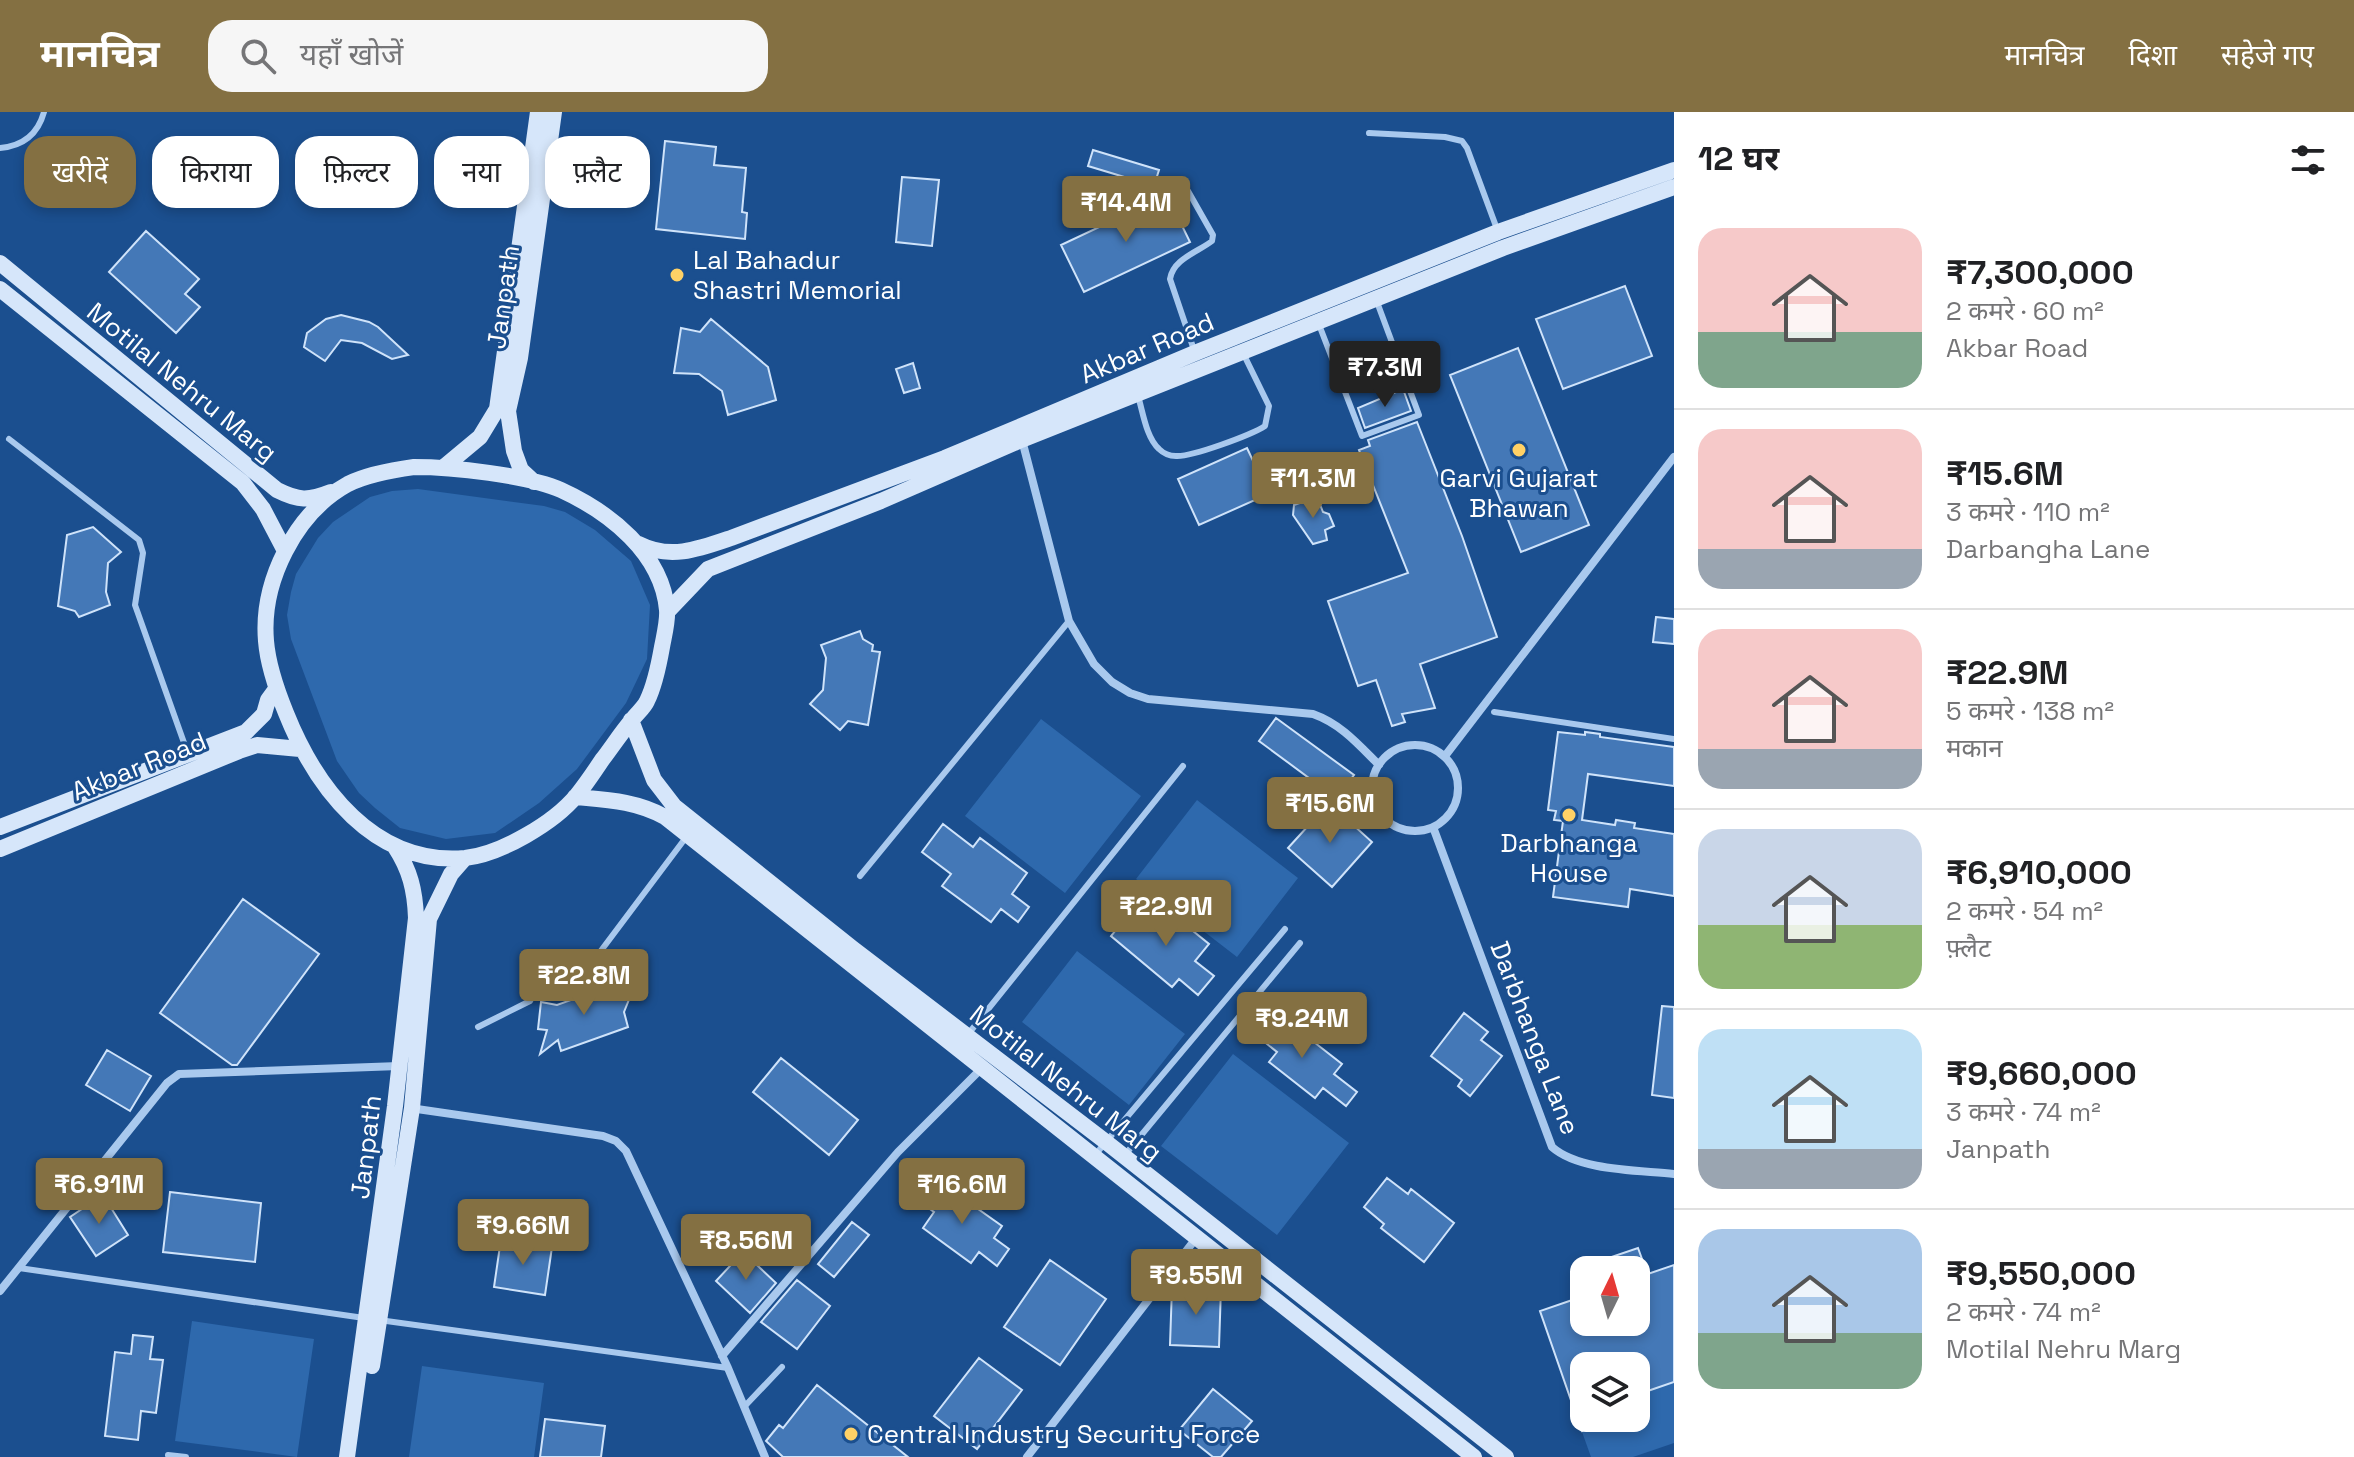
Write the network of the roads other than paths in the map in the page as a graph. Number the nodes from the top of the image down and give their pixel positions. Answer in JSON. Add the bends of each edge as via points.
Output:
{"nodes":[{"id":1,"x":44,"y":112,"type":"edge"},
{"id":2,"x":538,"y":112,"type":"edge"},
{"id":3,"x":554,"y":112,"type":"edge"},
{"id":4,"x":1369,"y":133,"type":"dead end"},
{"id":5,"x":0,"y":148,"type":"edge"},
{"id":6,"x":1674,"y":170,"type":"edge"},
{"id":7,"x":1674,"y":187,"type":"edge"},
{"id":8,"x":1188,"y":191,"type":"dead end"},
{"id":9,"x":1500,"y":240,"type":"junction"},
{"id":10,"x":0,"y":263,"type":"edge"},
{"id":11,"x":0,"y":289,"type":"edge"},
{"id":12,"x":1376,"y":299,"type":"junction"},
{"id":13,"x":1318,"y":322,"type":"junction"},
{"id":14,"x":1243,"y":352,"type":"junction"},
{"id":15,"x":1195,"y":353,"type":"junction"},
{"id":16,"x":1137,"y":393,"type":"junction"},
{"id":17,"x":9,"y":439,"type":"dead end"},
{"id":18,"x":1021,"y":440,"type":"junction"},
{"id":19,"x":1674,"y":457,"type":"edge"},
{"id":20,"x":444,"y":467,"type":"junction"},
{"id":21,"x":534,"y":482,"type":"junction"},
{"id":22,"x":347,"y":485,"type":"junction"},
{"id":23,"x":637,"y":543,"type":"junction"},
{"id":24,"x":285,"y":551,"type":"junction"},
{"id":25,"x":668,"y":611,"type":"junction"},
{"id":26,"x":1069,"y":621,"type":"junction"},
{"id":27,"x":276,"y":689,"type":"junction"},
{"id":28,"x":1494,"y":712,"type":"dead end"},
{"id":29,"x":631,"y":720,"type":"junction"},
{"id":30,"x":1674,"y":739,"type":"edge"},
{"id":31,"x":300,"y":749,"type":"junction"},
{"id":32,"x":188,"y":754,"type":"junction"},
{"id":33,"x":1445,"y":756,"type":"junction"},
{"id":34,"x":1379,"y":765,"type":"junction"},
{"id":35,"x":1183,"y":766,"type":"dead end"},
{"id":36,"x":575,"y":797,"type":"junction"},
{"id":37,"x":0,"y":827,"type":"edge"},
{"id":38,"x":1433,"y":827,"type":"junction"},
{"id":39,"x":687,"y":836,"type":"junction"},
{"id":40,"x":395,"y":847,"type":"junction"},
{"id":41,"x":0,"y":849,"type":"edge"},
{"id":42,"x":465,"y":858,"type":"junction"},
{"id":43,"x":860,"y":876,"type":"dead end"},
{"id":44,"x":1285,"y":929,"type":"dead end"},
{"id":45,"x":1300,"y":943,"type":"dead end"},
{"id":46,"x":478,"y":1027,"type":"dead end"},
{"id":47,"x":962,"y":1042,"type":"junction"},
{"id":48,"x":400,"y":1066,"type":"junction"},
{"id":49,"x":982,"y":1068,"type":"junction"},
{"id":50,"x":404,"y":1107,"type":"junction"},
{"id":51,"x":1106,"y":1142,"type":"junction"},
{"id":52,"x":1093,"y":1157,"type":"junction"},
{"id":53,"x":1124,"y":1157,"type":"junction"},
{"id":54,"x":1113,"y":1171,"type":"junction"},
{"id":55,"x":1674,"y":1174,"type":"edge"},
{"id":56,"x":1197,"y":1237,"type":"junction"},
{"id":57,"x":19,"y":1268,"type":"junction"},
{"id":58,"x":0,"y":1291,"type":"edge"},
{"id":59,"x":374,"y":1319,"type":"junction"},
{"id":60,"x":722,"y":1356,"type":"junction"},
{"id":61,"x":782,"y":1367,"type":"dead end"},
{"id":62,"x":728,"y":1368,"type":"junction"},
{"id":63,"x":1438,"y":1402,"type":"junction"},
{"id":64,"x":744,"y":1407,"type":"junction"},
{"id":65,"x":1425,"y":1418,"type":"junction"},
{"id":66,"x":168,"y":1455,"type":"dead end"},
{"id":67,"x":186,"y":1457,"type":"edge"},
{"id":68,"x":347,"y":1457,"type":"edge"},
{"id":69,"x":357,"y":1457,"type":"edge"},
{"id":70,"x":765,"y":1457,"type":"edge"},
{"id":71,"x":1027,"y":1457,"type":"edge"},
{"id":72,"x":1474,"y":1457,"type":"edge"},
{"id":73,"x":1506,"y":1457,"type":"edge"}],
"edges":[{"from":1,"to":5,"type":"lane","via":[[33,135]]},
{"from":2,"to":20,"type":"main road","name":"Janpath","via":[[497,409],[480,437]]},
{"from":3,"to":21,"type":"main road","name":"Janpath","via":[[508,411],[514,451],[521,470]]},
{"from":4,"to":9,"type":"lane","via":[[1462,141]]},
{"from":6,"to":9,"type":"main road","name":"Akbar Road"},
{"from":7,"to":9,"type":"main road","name":"Akbar Road"},
{"from":8,"to":15,"type":"lane","via":[[1213,235],[1171,272]]},
{"from":9,"to":12,"type":"main road","name":"Akbar Road"},
{"from":9,"to":15,"type":"main road","name":"Akbar Road"},
{"from":10,"to":22,"type":"main road","name":"Motilal Nehru Marg","via":[[277,490],[296,500]]},
{"from":11,"to":24,"type":"main road","name":"Motilal Nehru Marg","via":[[243,483]]},
{"from":12,"to":13,"type":"main road","name":"Akbar Road"},
{"from":12,"to":13,"type":"lane","via":[[1419,415],[1362,436]]},
{"from":13,"to":14,"type":"main road","name":"Akbar Road"},
{"from":14,"to":16,"type":"main road","name":"Akbar Road"},
{"from":14,"to":16,"type":"lane","via":[[1269,406],[1265,426],[1254,433],[1178,457],[1166,454],[1150,435]]},
{"from":15,"to":23,"type":"main road","name":"Akbar Road","via":[[945,458],[701,548],[664,552]]},
{"from":16,"to":18,"type":"main road","name":"Akbar Road"},
{"from":17,"to":32,"type":"lane","via":[[139,540],[143,553],[135,605]]},
{"from":18,"to":25,"type":"main road","name":"Akbar Road","via":[[708,569]]},
{"from":18,"to":26,"type":"street"},
{"from":19,"to":33,"type":"street"},
{"from":20,"to":21,"type":"main road","name":"Motilal Nehru Marg"},
{"from":20,"to":22,"type":"main road","name":"Motilal Nehru Marg","via":[[391,470]]},
{"from":21,"to":23,"type":"main road","name":"Motilal Nehru Marg","via":[[560,489],[601,513]]},
{"from":22,"to":24,"type":"main road","via":[[312,514]]},
{"from":23,"to":25,"type":"main road","via":[[658,574]]},
{"from":24,"to":27,"type":"main road","via":[[267,610],[266,641]]},
{"from":25,"to":29,"type":"main road","via":[[647,701]]},
{"from":26,"to":34,"type":"street","via":[[1094,664],[1130,693],[1313,714],[1346,731]]},
{"from":26,"to":43,"type":"lane"},
{"from":27,"to":31,"type":"main road"},
{"from":27,"to":32,"type":"main road","name":"Akbar Road","via":[[264,714],[246,732]]},
{"from":28,"to":30,"type":"lane"},
{"from":29,"to":36,"type":"main road"},
{"from":29,"to":47,"type":"main road","name":"Motilal Nehru Marg","via":[[654,780],[674,806]]},
{"from":31,"to":40,"type":"main road","via":[[350,815]]},
{"from":31,"to":41,"type":"main road","name":"Akbar Road","via":[[257,745]]},
{"from":32,"to":37,"type":"main road","name":"Akbar Road"},
{"from":33,"to":34,"type":"street","via":[[1414,745],[1397,748]]},
{"from":33,"to":38,"type":"street","via":[[1459,786],[1456,803]]},
{"from":34,"to":38,"type":"street","via":[[1372,789],[1386,820],[1417,831]]},
{"from":35,"to":47,"type":"lane"},
{"from":36,"to":39,"type":"main road","name":"Motilal Nehru Marg","via":[[645,806]]},
{"from":36,"to":42,"type":"main road","via":[[514,842]]},
{"from":38,"to":55,"type":"street","name":"Darbhanga Lane","via":[[1552,1147],[1581,1162]]},
{"from":39,"to":46,"type":"lane","via":[[594,960],[542,979],[530,1001]]},
{"from":39,"to":47,"type":"main road","name":"Motilal Nehru Marg"},
{"from":40,"to":42,"type":"main road","via":[[430,857]]},
{"from":40,"to":48,"type":"main road","name":"Janpath","via":[[409,868],[416,918]]},
{"from":42,"to":50,"type":"main road","name":"Janpath","via":[[429,919]]},
{"from":44,"to":51,"type":"lane"},
{"from":45,"to":53,"type":"lane"},
{"from":47,"to":49,"type":"main road","name":"Motilal Nehru Marg"},
{"from":47,"to":51,"type":"main road","name":"Motilal Nehru Marg"},
{"from":48,"to":50,"type":"main road","name":"Janpath"},
{"from":48,"to":57,"type":"street","via":[[179,1074]]},
{"from":49,"to":52,"type":"main road","name":"Motilal Nehru Marg"},
{"from":49,"to":60,"type":"street","via":[[898,1152]]},
{"from":50,"to":59,"type":"main road","name":"Janpath"},
{"from":50,"to":60,"type":"street","via":[[616,1141],[626,1151]]},
{"from":51,"to":52,"type":"lane"},
{"from":51,"to":53,"type":"main road","name":"Motilal Nehru Marg"},
{"from":52,"to":54,"type":"main road","name":"Motilal Nehru Marg"},
{"from":53,"to":54,"type":"lane"},
{"from":53,"to":63,"type":"main road","name":"Motilal Nehru Marg"},
{"from":54,"to":56,"type":"main road","name":"Motilal Nehru Marg"},
{"from":56,"to":65,"type":"main road","name":"Motilal Nehru Marg"},
{"from":56,"to":71,"type":"street"},
{"from":57,"to":58,"type":"street"},
{"from":57,"to":59,"type":"lane"},
{"from":59,"to":62,"type":"lane"},
{"from":59,"to":68,"type":"main road","name":"Janpath"},
{"from":59,"to":69,"type":"main road","name":"Janpath"},
{"from":60,"to":62,"type":"street"},
{"from":61,"to":64,"type":"lane"},
{"from":62,"to":64,"type":"street"},
{"from":63,"to":65,"type":"lane"},
{"from":63,"to":73,"type":"main road","name":"Motilal Nehru Marg"},
{"from":64,"to":70,"type":"street"},
{"from":65,"to":72,"type":"main road","name":"Motilal Nehru Marg"},
{"from":66,"to":67,"type":"lane"}]}
